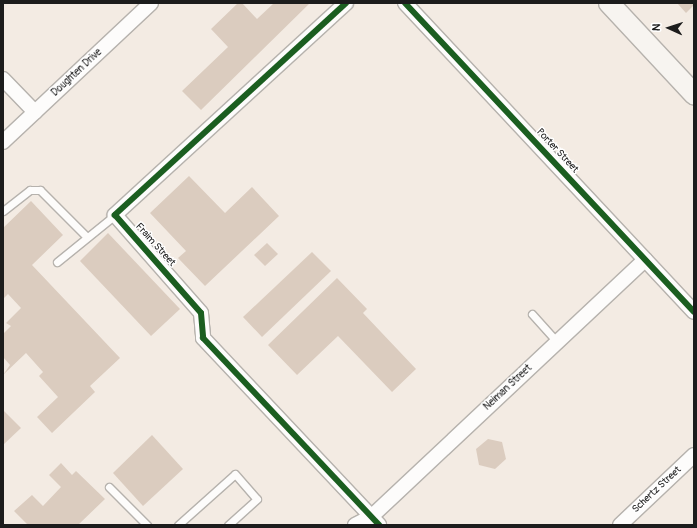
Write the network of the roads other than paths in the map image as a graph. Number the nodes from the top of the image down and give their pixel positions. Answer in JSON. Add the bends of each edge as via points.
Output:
{"nodes":[{"id":1,"x":151,"y":3,"type":"edge"},
{"id":2,"x":346,"y":3,"type":"edge"},
{"id":3,"x":405,"y":3,"type":"edge"},
{"id":4,"x":609,"y":3,"type":"edge"},
{"id":5,"x":3,"y":79,"type":"edge"},
{"id":6,"x":694,"y":94,"type":"edge"},
{"id":7,"x":35,"y":112,"type":"junction"},
{"id":8,"x":3,"y":142,"type":"edge"},
{"id":9,"x":3,"y":211,"type":"edge"},
{"id":10,"x":114,"y":215,"type":"junction"},
{"id":11,"x":87,"y":237,"type":"junction"},
{"id":12,"x":645,"y":260,"type":"junction"},
{"id":13,"x":57,"y":262,"type":"dead end"},
{"id":14,"x":694,"y":312,"type":"edge"},
{"id":15,"x":532,"y":314,"type":"dead end"},
{"id":16,"x":557,"y":342,"type":"junction"},
{"id":17,"x":694,"y":456,"type":"edge"},
{"id":18,"x":109,"y":487,"type":"dead end"},
{"id":19,"x":372,"y":522,"type":"edge"},
{"id":20,"x":147,"y":525,"type":"edge"},
{"id":21,"x":178,"y":525,"type":"edge"},
{"id":22,"x":228,"y":525,"type":"edge"},
{"id":23,"x":355,"y":525,"type":"edge"},
{"id":24,"x":620,"y":525,"type":"edge"}],
"edges":[{"from":1,"to":7,"type":"street","name":"Doughten Drive"},
{"from":2,"to":10,"type":"street"},
{"from":3,"to":12,"type":"street","name":"Porter Street"},
{"from":4,"to":6,"type":"street"},
{"from":5,"to":7,"type":"street"},
{"from":7,"to":8,"type":"street","name":"Doughten Drive"},
{"from":9,"to":11,"type":"lane","via":[[30,190],[40,190]]},
{"from":10,"to":11,"type":"lane"},
{"from":10,"to":19,"type":"street","name":"Fraim Street","via":[[201,313],[203,338]]},
{"from":11,"to":13,"type":"lane"},
{"from":12,"to":14,"type":"street","name":"Porter Street"},
{"from":12,"to":16,"type":"street","name":"Neiman Street"},
{"from":15,"to":16,"type":"lane"},
{"from":16,"to":19,"type":"street","name":"Neiman Street"},
{"from":17,"to":24,"type":"street","name":"Schertz Street"},
{"from":18,"to":20,"type":"lane"},
{"from":19,"to":23,"type":"street","name":"Neiman Street"},
{"from":21,"to":22,"type":"lane","via":[[235,474],[257,499]]}]}
